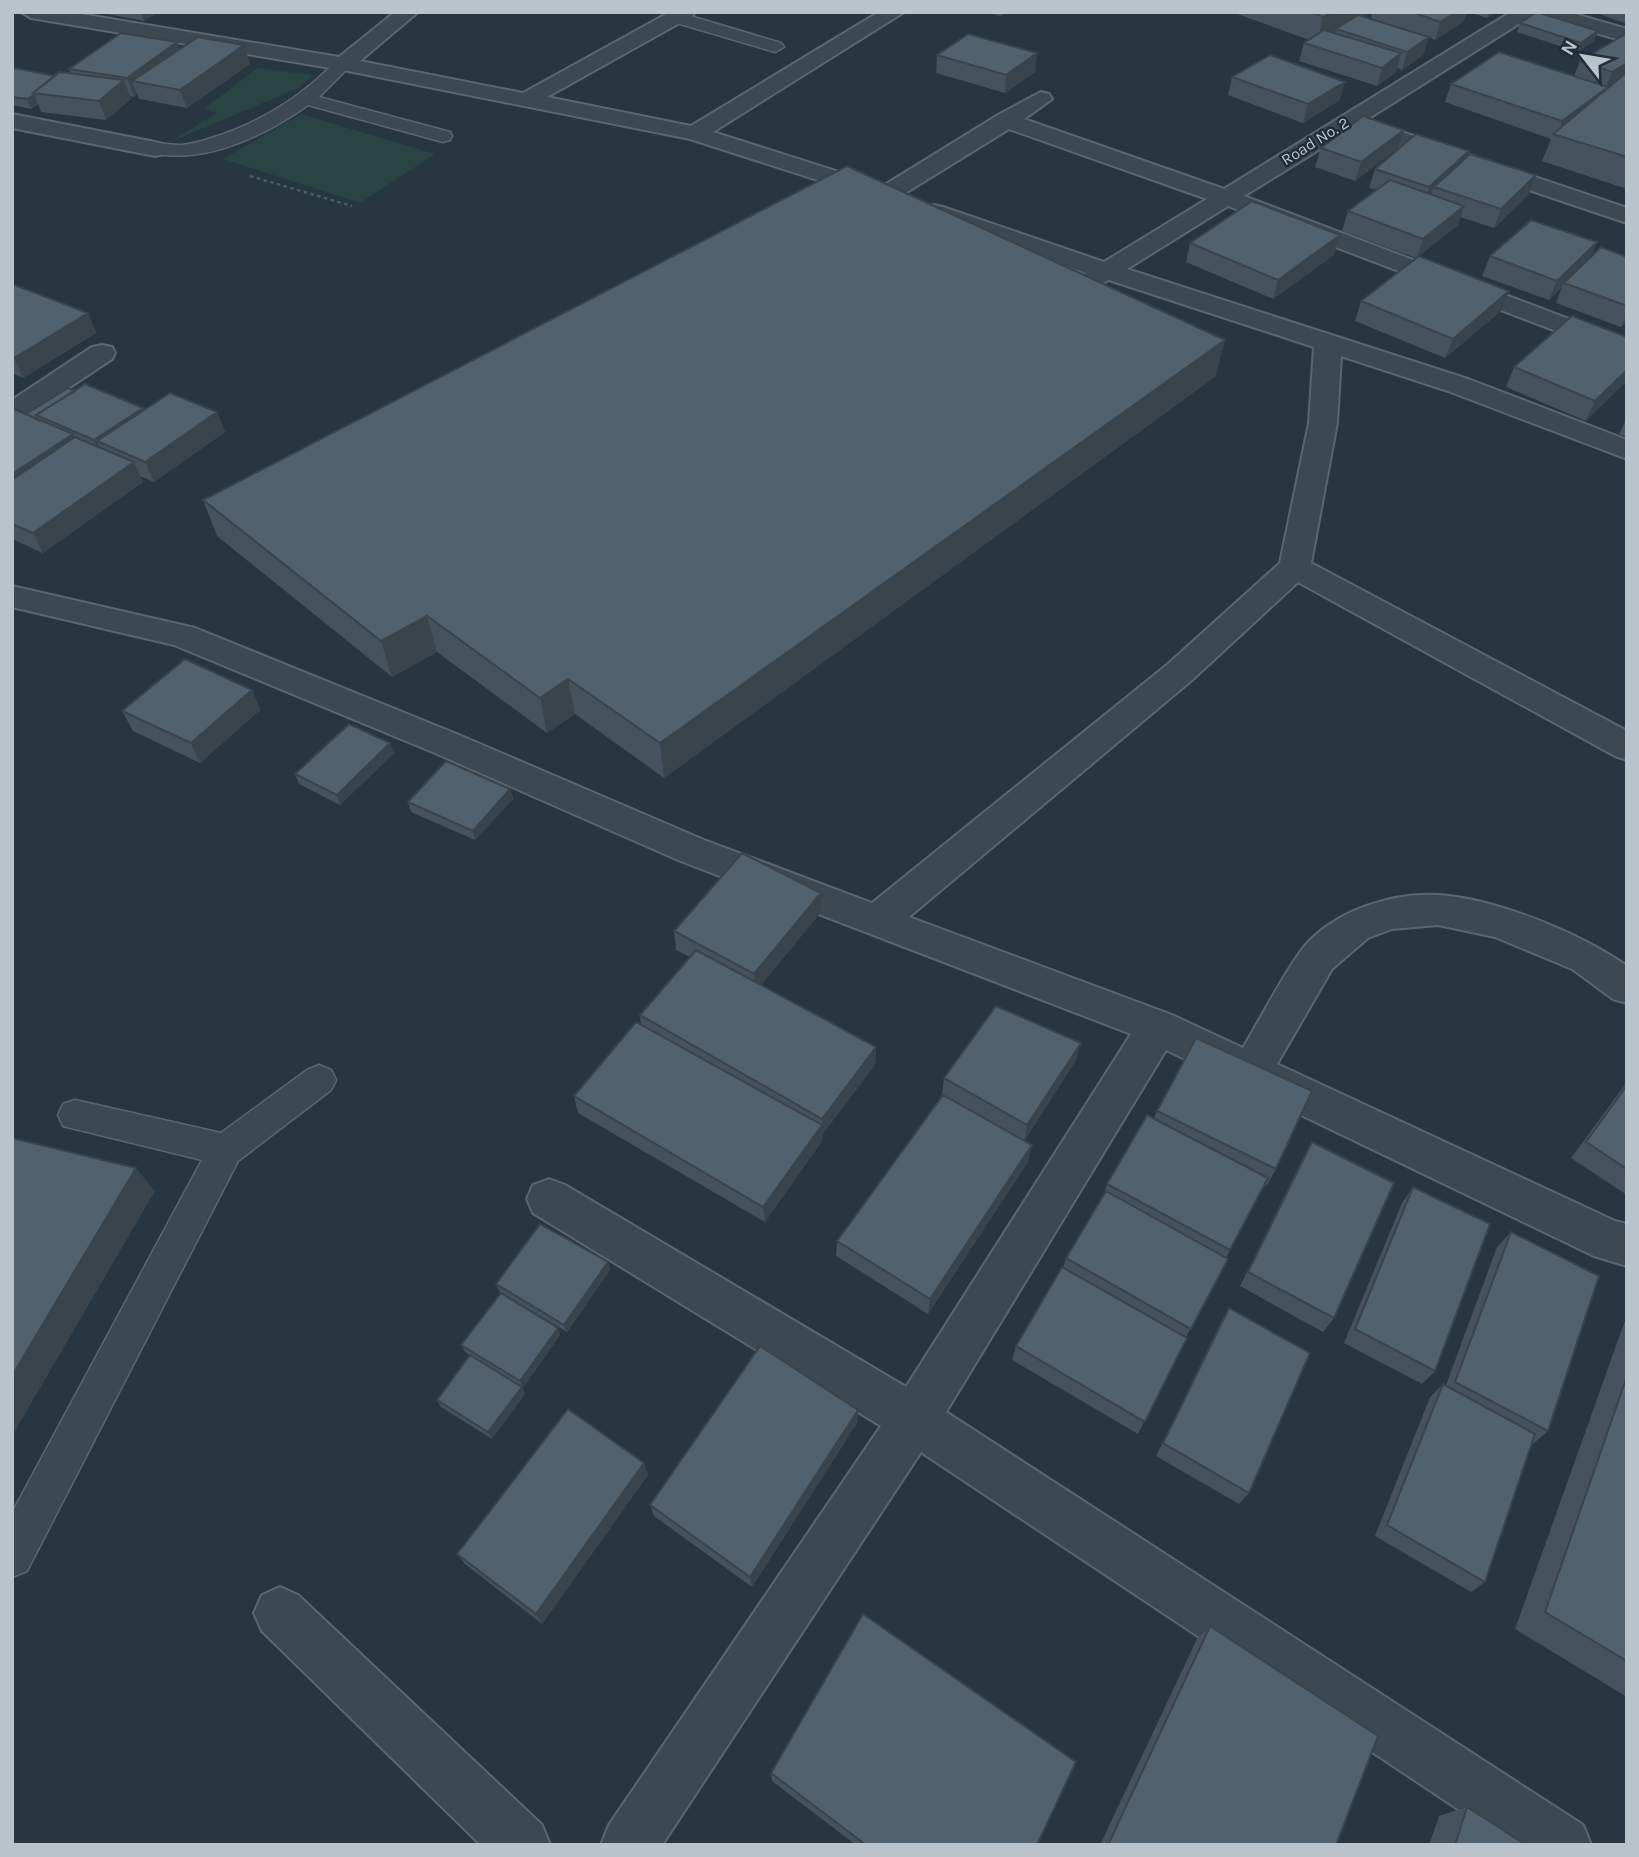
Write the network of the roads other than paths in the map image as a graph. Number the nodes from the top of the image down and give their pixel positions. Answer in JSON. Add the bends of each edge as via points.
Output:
{"nodes":[{"id":1,"x":31,"y":12,"type":"edge"},
{"id":2,"x":408,"y":12,"type":"edge"},
{"id":3,"x":894,"y":12,"type":"edge"},
{"id":4,"x":1526,"y":12,"type":"edge"},
{"id":5,"x":1545,"y":12,"type":"edge"},
{"id":6,"x":680,"y":15,"type":"edge"},
{"id":7,"x":183,"y":20,"type":"dead end"},
{"id":8,"x":160,"y":35,"type":"junction"},
{"id":9,"x":1627,"y":36,"type":"edge"},
{"id":10,"x":775,"y":47,"type":"dead end"},
{"id":11,"x":343,"y":64,"type":"junction"},
{"id":12,"x":306,"y":99,"type":"junction"},
{"id":13,"x":1041,"y":99,"type":"dead end"},
{"id":14,"x":526,"y":100,"type":"junction"},
{"id":15,"x":1006,"y":120,"type":"junction"},
{"id":16,"x":12,"y":121,"type":"edge"},
{"id":17,"x":1347,"y":121,"type":"junction"},
{"id":18,"x":695,"y":133,"type":"junction"},
{"id":19,"x":443,"y":136,"type":"dead end"},
{"id":20,"x":155,"y":149,"type":"joint"},
{"id":21,"x":886,"y":195,"type":"junction"},
{"id":22,"x":1225,"y":197,"type":"junction"},
{"id":23,"x":864,"y":207,"type":"edge"},
{"id":24,"x":1627,"y":216,"type":"edge"},
{"id":25,"x":1106,"y":271,"type":"junction"},
{"id":26,"x":1065,"y":295,"type":"edge"},
{"id":27,"x":1328,"y":343,"type":"junction"},
{"id":28,"x":1627,"y":350,"type":"edge"},
{"id":29,"x":102,"y":353,"type":"dead end"},
{"id":30,"x":12,"y":413,"type":"edge"},
{"id":31,"x":1627,"y":450,"type":"edge"},
{"id":32,"x":1295,"y":566,"type":"junction"},
{"id":33,"x":12,"y":596,"type":"edge"},
{"id":34,"x":1627,"y":747,"type":"edge"},
{"id":35,"x":877,"y":921,"type":"junction"},
{"id":36,"x":1627,"y":987,"type":"edge"},
{"id":37,"x":1158,"y":1027,"type":"junction"},
{"id":38,"x":1251,"y":1071,"type":"junction"},
{"id":39,"x":319,"y":1080,"type":"dead end"},
{"id":40,"x":75,"y":1115,"type":"dead end"},
{"id":41,"x":226,"y":1150,"type":"junction"},
{"id":42,"x":549,"y":1199,"type":"dead end"},
{"id":43,"x":1627,"y":1245,"type":"edge"},
{"id":44,"x":914,"y":1419,"type":"junction"},
{"id":45,"x":12,"y":1556,"type":"edge"},
{"id":46,"x":280,"y":1613,"type":"dead end"},
{"id":47,"x":522,"y":1845,"type":"edge"},
{"id":48,"x":629,"y":1845,"type":"edge"},
{"id":49,"x":1563,"y":1845,"type":"edge"}],
"edges":[{"from":1,"to":8,"type":"street"},
{"from":2,"to":11,"type":"street"},
{"from":3,"to":18,"type":"street"},
{"from":4,"to":17,"type":"street","name":"Road No. 2"},
{"from":5,"to":9,"type":"street"},
{"from":6,"to":10,"type":"lane"},
{"from":6,"to":14,"type":"street"},
{"from":7,"to":8,"type":"street"},
{"from":8,"to":11,"type":"street"},
{"from":11,"to":12,"type":"lane"},
{"from":11,"to":14,"type":"street"},
{"from":12,"to":19,"type":"lane"},
{"from":12,"to":20,"type":"lane","via":[[251,129],[185,150]]},
{"from":13,"to":15,"type":"street"},
{"from":14,"to":18,"type":"street"},
{"from":15,"to":21,"type":"street"},
{"from":15,"to":22,"type":"street"},
{"from":16,"to":20,"type":"street"},
{"from":17,"to":22,"type":"street","name":"Road No. 2"},
{"from":17,"to":24,"type":"street"},
{"from":18,"to":21,"type":"street"},
{"from":21,"to":23,"type":"lane"},
{"from":21,"to":25,"type":"street"},
{"from":22,"to":25,"type":"street","name":"Road No. 2"},
{"from":22,"to":28,"type":"street"},
{"from":25,"to":26,"type":"street","name":"Road No. 2"},
{"from":25,"to":27,"type":"street"},
{"from":27,"to":31,"type":"street","via":[[1458,385]]},
{"from":27,"to":32,"type":"street","via":[[1323,423]]},
{"from":29,"to":30,"type":"street"},
{"from":32,"to":34,"type":"street"},
{"from":32,"to":35,"type":"street","via":[[1180,672]]},
{"from":33,"to":35,"type":"street","via":[[183,636],[691,850]]},
{"from":35,"to":37,"type":"street"},
{"from":36,"to":38,"type":"street","via":[[1586,958],[1501,923],[1438,910],[1391,914],[1354,927],[1318,958]]},
{"from":37,"to":38,"type":"street"},
{"from":37,"to":44,"type":"street"},
{"from":38,"to":43,"type":"street","via":[[1609,1241]]},
{"from":39,"to":41,"type":"lane"},
{"from":40,"to":41,"type":"lane"},
{"from":41,"to":45,"type":"lane"},
{"from":42,"to":44,"type":"street"},
{"from":44,"to":48,"type":"street"},
{"from":44,"to":49,"type":"street"},
{"from":46,"to":47,"type":"street"}]}
